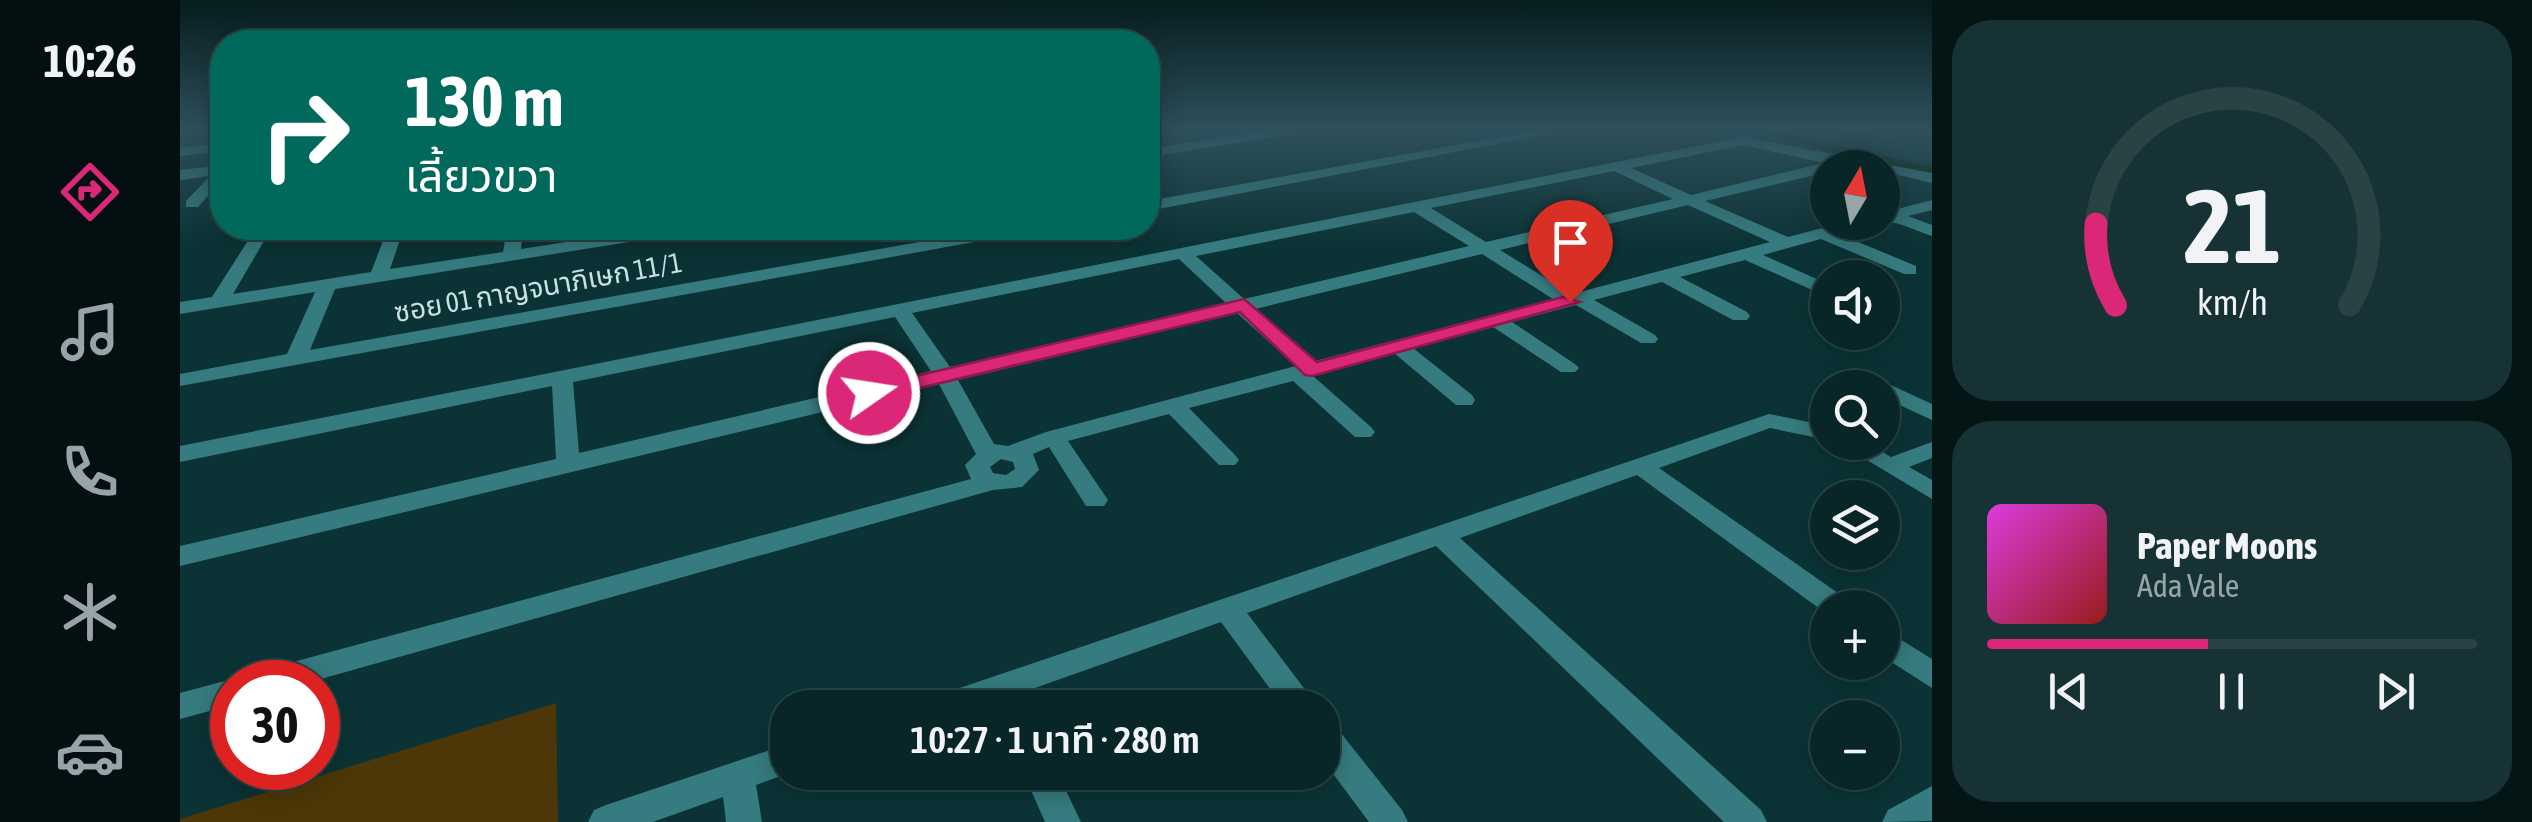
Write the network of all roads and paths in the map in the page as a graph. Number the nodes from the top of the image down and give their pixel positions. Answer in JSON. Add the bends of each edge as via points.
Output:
{"nodes":[{"id":1,"x":1356,"y":167,"type":"edge"},
{"id":2,"x":1614,"y":167,"type":"edge"},
{"id":3,"x":1616,"y":167,"type":"edge"},
{"id":4,"x":1877,"y":167,"type":"edge"},
{"id":5,"x":210,"y":172,"type":"edge"},
{"id":6,"x":1810,"y":174,"type":"edge"},
{"id":7,"x":180,"y":175,"type":"edge"},
{"id":8,"x":1900,"y":175,"type":"edge"},
{"id":9,"x":1932,"y":181,"type":"edge"},
{"id":10,"x":210,"y":182,"type":"edge"},
{"id":11,"x":1687,"y":200,"type":"junction"},
{"id":12,"x":1160,"y":203,"type":"edge"},
{"id":13,"x":186,"y":205,"type":"edge"},
{"id":14,"x":1932,"y":205,"type":"edge"},
{"id":15,"x":1416,"y":208,"type":"junction"},
{"id":16,"x":1900,"y":214,"type":"edge"},
{"id":17,"x":1900,"y":221,"type":"edge"},
{"id":18,"x":1932,"y":231,"type":"edge"},
{"id":19,"x":1810,"y":237,"type":"edge"},
{"id":20,"x":256,"y":240,"type":"edge"},
{"id":21,"x":392,"y":240,"type":"edge"},
{"id":22,"x":514,"y":240,"type":"edge"},
{"id":23,"x":593,"y":240,"type":"edge"},
{"id":24,"x":957,"y":240,"type":"edge"},
{"id":25,"x":1838,"y":240,"type":"edge"},
{"id":26,"x":1786,"y":243,"type":"junction"},
{"id":27,"x":1483,"y":248,"type":"junction"},
{"id":28,"x":1182,"y":253,"type":"junction"},
{"id":29,"x":1747,"y":254,"type":"junction"},
{"id":30,"x":512,"y":256,"type":"junction"},
{"id":31,"x":1910,"y":270,"type":"dead end"},
{"id":32,"x":1665,"y":276,"type":"junction"},
{"id":33,"x":378,"y":277,"type":"junction"},
{"id":34,"x":1810,"y":284,"type":"edge"},
{"id":35,"x":326,"y":286,"type":"junction"},
{"id":36,"x":1574,"y":300,"type":"junction"},
{"id":37,"x":219,"y":302,"type":"junction"},
{"id":38,"x":1244,"y":305,"type":"junction"},
{"id":39,"x":180,"y":308,"type":"edge"},
{"id":40,"x":901,"y":311,"type":"junction"},
{"id":41,"x":1740,"y":316,"type":"dead end"},
{"id":42,"x":1497,"y":321,"type":"junction"},
{"id":43,"x":1648,"y":340,"type":"dead end"},
{"id":44,"x":1399,"y":347,"type":"junction"},
{"id":45,"x":296,"y":358,"type":"junction"},
{"id":46,"x":1568,"y":368,"type":"dead end"},
{"id":47,"x":1305,"y":372,"type":"junction"},
{"id":48,"x":945,"y":376,"type":"junction"},
{"id":49,"x":180,"y":380,"type":"edge"},
{"id":50,"x":562,"y":380,"type":"junction"},
{"id":51,"x":1900,"y":397,"type":"edge"},
{"id":52,"x":1464,"y":400,"type":"dead end"},
{"id":53,"x":1175,"y":407,"type":"junction"},
{"id":54,"x":1932,"y":413,"type":"edge"},
{"id":55,"x":1810,"y":429,"type":"edge"},
{"id":56,"x":1363,"y":432,"type":"dead end"},
{"id":57,"x":1054,"y":437,"type":"junction"},
{"id":58,"x":1932,"y":449,"type":"edge"},
{"id":59,"x":180,"y":454,"type":"edge"},
{"id":60,"x":1227,"y":460,"type":"dead end"},
{"id":61,"x":1880,"y":460,"type":"edge"},
{"id":62,"x":568,"y":464,"type":"junction"},
{"id":63,"x":1640,"y":466,"type":"junction"},
{"id":64,"x":1890,"y":466,"type":"junction"},
{"id":65,"x":990,"y":468,"type":"junction"},
{"id":66,"x":1932,"y":491,"type":"edge"},
{"id":67,"x":1094,"y":500,"type":"dead end"},
{"id":68,"x":1440,"y":535,"type":"junction"},
{"id":69,"x":180,"y":556,"type":"edge"},
{"id":70,"x":1813,"y":590,"type":"edge"},
{"id":71,"x":1227,"y":608,"type":"junction"},
{"id":72,"x":1900,"y":653,"type":"edge"},
{"id":73,"x":340,"y":660,"type":"edge"},
{"id":74,"x":1932,"y":675,"type":"edge"},
{"id":75,"x":1022,"y":690,"type":"edge"},
{"id":76,"x":1289,"y":690,"type":"edge"},
{"id":77,"x":210,"y":698,"type":"edge"},
{"id":78,"x":180,"y":706,"type":"edge"},
{"id":79,"x":1340,"y":757,"type":"edge"},
{"id":80,"x":770,"y":766,"type":"edge"},
{"id":81,"x":738,"y":776,"type":"junction"},
{"id":82,"x":1048,"y":790,"type":"edge"},
{"id":83,"x":606,"y":822,"type":"edge"},
{"id":84,"x":744,"y":822,"type":"edge"},
{"id":85,"x":1062,"y":822,"type":"edge"},
{"id":86,"x":1390,"y":822,"type":"edge"},
{"id":87,"x":1749,"y":822,"type":"edge"}],
"edges":[{"from":1,"to":12,"type":"street"},
{"from":2,"to":15,"type":"street"},
{"from":3,"to":11,"type":"street"},
{"from":4,"to":9,"type":"street"},
{"from":5,"to":7,"type":"street"},
{"from":6,"to":11,"type":"street"},
{"from":8,"to":9,"type":"street"},
{"from":10,"to":13,"type":"street"},
{"from":11,"to":26,"type":"street"},
{"from":11,"to":27,"type":"street"},
{"from":14,"to":16,"type":"street"},
{"from":15,"to":27,"type":"street"},
{"from":15,"to":28,"type":"street"},
{"from":17,"to":18,"type":"street"},
{"from":19,"to":26,"type":"street"},
{"from":20,"to":37,"type":"street"},
{"from":21,"to":33,"type":"street"},
{"from":22,"to":30,"type":"street"},
{"from":23,"to":30,"type":"street"},
{"from":24,"to":45,"type":"street","name":"ซอย 01 กาญจนาภิเษก 11/1"},
{"from":25,"to":31,"type":"street"},
{"from":26,"to":29,"type":"street"},
{"from":27,"to":36,"type":"street"},
{"from":27,"to":38,"type":"street"},
{"from":28,"to":38,"type":"street"},
{"from":28,"to":40,"type":"street"},
{"from":29,"to":32,"type":"street"},
{"from":29,"to":34,"type":"street"},
{"from":30,"to":33,"type":"street"},
{"from":32,"to":36,"type":"street"},
{"from":32,"to":41,"type":"street"},
{"from":33,"to":35,"type":"street"},
{"from":35,"to":37,"type":"street"},
{"from":35,"to":45,"type":"street"},
{"from":36,"to":42,"type":"street"},
{"from":36,"to":43,"type":"street"},
{"from":37,"to":39,"type":"street"},
{"from":38,"to":47,"type":"street"},
{"from":38,"to":48,"type":"street"},
{"from":40,"to":48,"type":"street"},
{"from":40,"to":50,"type":"street"},
{"from":42,"to":44,"type":"street"},
{"from":42,"to":46,"type":"street"},
{"from":44,"to":47,"type":"street"},
{"from":44,"to":52,"type":"street"},
{"from":45,"to":49,"type":"street","name":"ซอย 01 กาญจนาภิเษก 11/1"},
{"from":47,"to":53,"type":"street"},
{"from":47,"to":56,"type":"street"},
{"from":48,"to":62,"type":"street"},
{"from":48,"to":65,"type":"street"},
{"from":50,"to":59,"type":"street"},
{"from":50,"to":62,"type":"street"},
{"from":51,"to":54,"type":"street"},
{"from":53,"to":57,"type":"street"},
{"from":53,"to":60,"type":"street"},
{"from":55,"to":63,"type":"street","via":[[1769,421]]},
{"from":57,"to":65,"type":"street"},
{"from":57,"to":67,"type":"street"},
{"from":58,"to":64,"type":"street"},
{"from":61,"to":64,"type":"street"},
{"from":62,"to":69,"type":"street"},
{"from":63,"to":68,"type":"street"},
{"from":63,"to":70,"type":"street"},
{"from":64,"to":66,"type":"street"},
{"from":65,"to":73,"type":"street"},
{"from":68,"to":71,"type":"street"},
{"from":68,"to":87,"type":"street"},
{"from":71,"to":75,"type":"street"},
{"from":71,"to":76,"type":"street"},
{"from":72,"to":74,"type":"street"},
{"from":77,"to":78,"type":"street"},
{"from":79,"to":86,"type":"street"},
{"from":80,"to":81,"type":"street"},
{"from":81,"to":83,"type":"street"},
{"from":81,"to":84,"type":"street"},
{"from":82,"to":85,"type":"street"}]}
